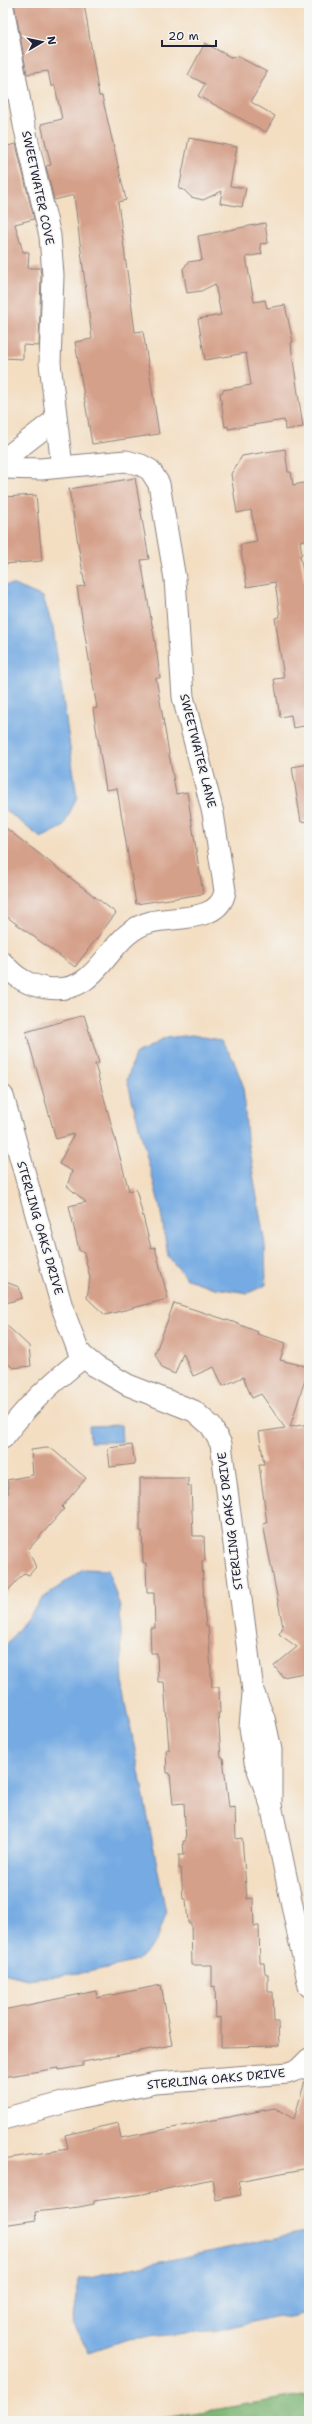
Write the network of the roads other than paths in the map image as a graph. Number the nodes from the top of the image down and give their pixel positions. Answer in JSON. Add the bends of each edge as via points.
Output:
{"nodes":[{"id":1,"x":3,"y":7,"type":"edge"},
{"id":2,"x":56,"y":419,"type":"junction"},
{"id":3,"x":3,"y":460,"type":"edge"},
{"id":4,"x":62,"y":467,"type":"junction"},
{"id":5,"x":3,"y":468,"type":"edge"},
{"id":6,"x":3,"y":962,"type":"edge"},
{"id":7,"x":3,"y":1096,"type":"edge"},
{"id":8,"x":84,"y":1357,"type":"junction"},
{"id":9,"x":3,"y":1438,"type":"edge"},
{"id":10,"x":309,"y":1986,"type":"edge"},
{"id":11,"x":309,"y":2059,"type":"edge"},
{"id":12,"x":3,"y":2119,"type":"edge"}],
"edges":[{"from":1,"to":2,"type":"street","name":"SWEETWATER COVE","via":[[24,125],[50,236],[53,275],[50,363]]},
{"from":2,"to":3,"type":"street"},
{"from":2,"to":4,"type":"street","name":"SWEETWATER COVE"},
{"from":4,"to":5,"type":"street","name":"SWEETWATER LANE"},
{"from":4,"to":6,"type":"street","name":"SWEETWATER LANE","via":[[132,462],[150,470],[159,484],[175,578],[183,697],[213,813],[225,891],[222,904],[211,912],[150,922],[135,927],[123,937],[96,971],[72,987],[35,986],[18,978]]},
{"from":7,"to":8,"type":"street","name":"STERLING OAKS DRIVE","via":[[62,1307],[78,1350]]},
{"from":8,"to":9,"type":"street","via":[[41,1393]]},
{"from":8,"to":10,"type":"street","name":"STERLING OAKS DRIVE","via":[[94,1366],[128,1385],[194,1411],[216,1434],[224,1455],[253,1691],[250,1727],[255,1762],[271,1805]]},
{"from":11,"to":12,"type":"street","name":"STERLING OAKS DRIVE","via":[[298,2069],[288,2073],[156,2083],[81,2098]]}]}
